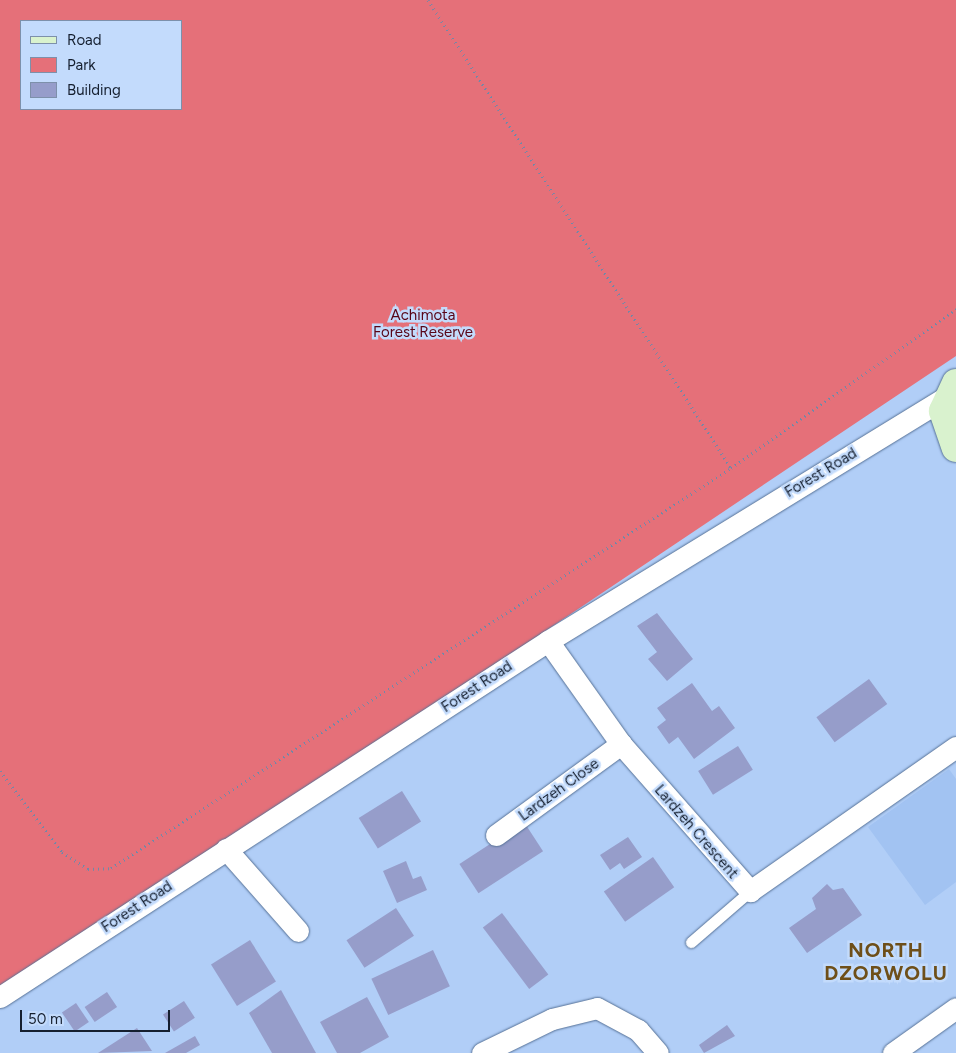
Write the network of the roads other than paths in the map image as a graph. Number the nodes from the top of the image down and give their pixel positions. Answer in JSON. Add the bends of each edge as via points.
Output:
{"nodes":[{"id":1,"x":951,"y":390,"type":"edge"},
{"id":2,"x":956,"y":448,"type":"edge"},
{"id":3,"x":548,"y":641,"type":"junction"},
{"id":4,"x":621,"y":744,"type":"junction"},
{"id":5,"x":956,"y":747,"type":"edge"},
{"id":6,"x":496,"y":835,"type":"dead end"},
{"id":7,"x":226,"y":849,"type":"junction"},
{"id":8,"x":750,"y":891,"type":"junction"},
{"id":9,"x":298,"y":931,"type":"dead end"},
{"id":10,"x":691,"y":942,"type":"dead end"},
{"id":11,"x":0,"y":996,"type":"edge"},
{"id":12,"x":956,"y":1008,"type":"edge"},
{"id":13,"x":482,"y":1053,"type":"edge"},
{"id":14,"x":658,"y":1053,"type":"edge"},
{"id":15,"x":893,"y":1053,"type":"edge"}],
"edges":[{"from":1,"to":2,"type":"main road","via":[[943,411]]},
{"from":1,"to":3,"type":"street","name":"Forest Road"},
{"from":3,"to":4,"type":"street","name":"Lardzeh Crescent"},
{"from":3,"to":7,"type":"street","name":"Forest Road"},
{"from":4,"to":6,"type":"street","name":"Lardzeh Close"},
{"from":4,"to":8,"type":"street","name":"Lardzeh Crescent"},
{"from":5,"to":8,"type":"street","name":"Lardzeh Crescent"},
{"from":7,"to":9,"type":"street"},
{"from":7,"to":11,"type":"street","name":"Forest Road"},
{"from":8,"to":10,"type":"lane"},
{"from":12,"to":15,"type":"street"},
{"from":13,"to":14,"type":"street","via":[[552,1018],[597,1008],[638,1030]]}]}
